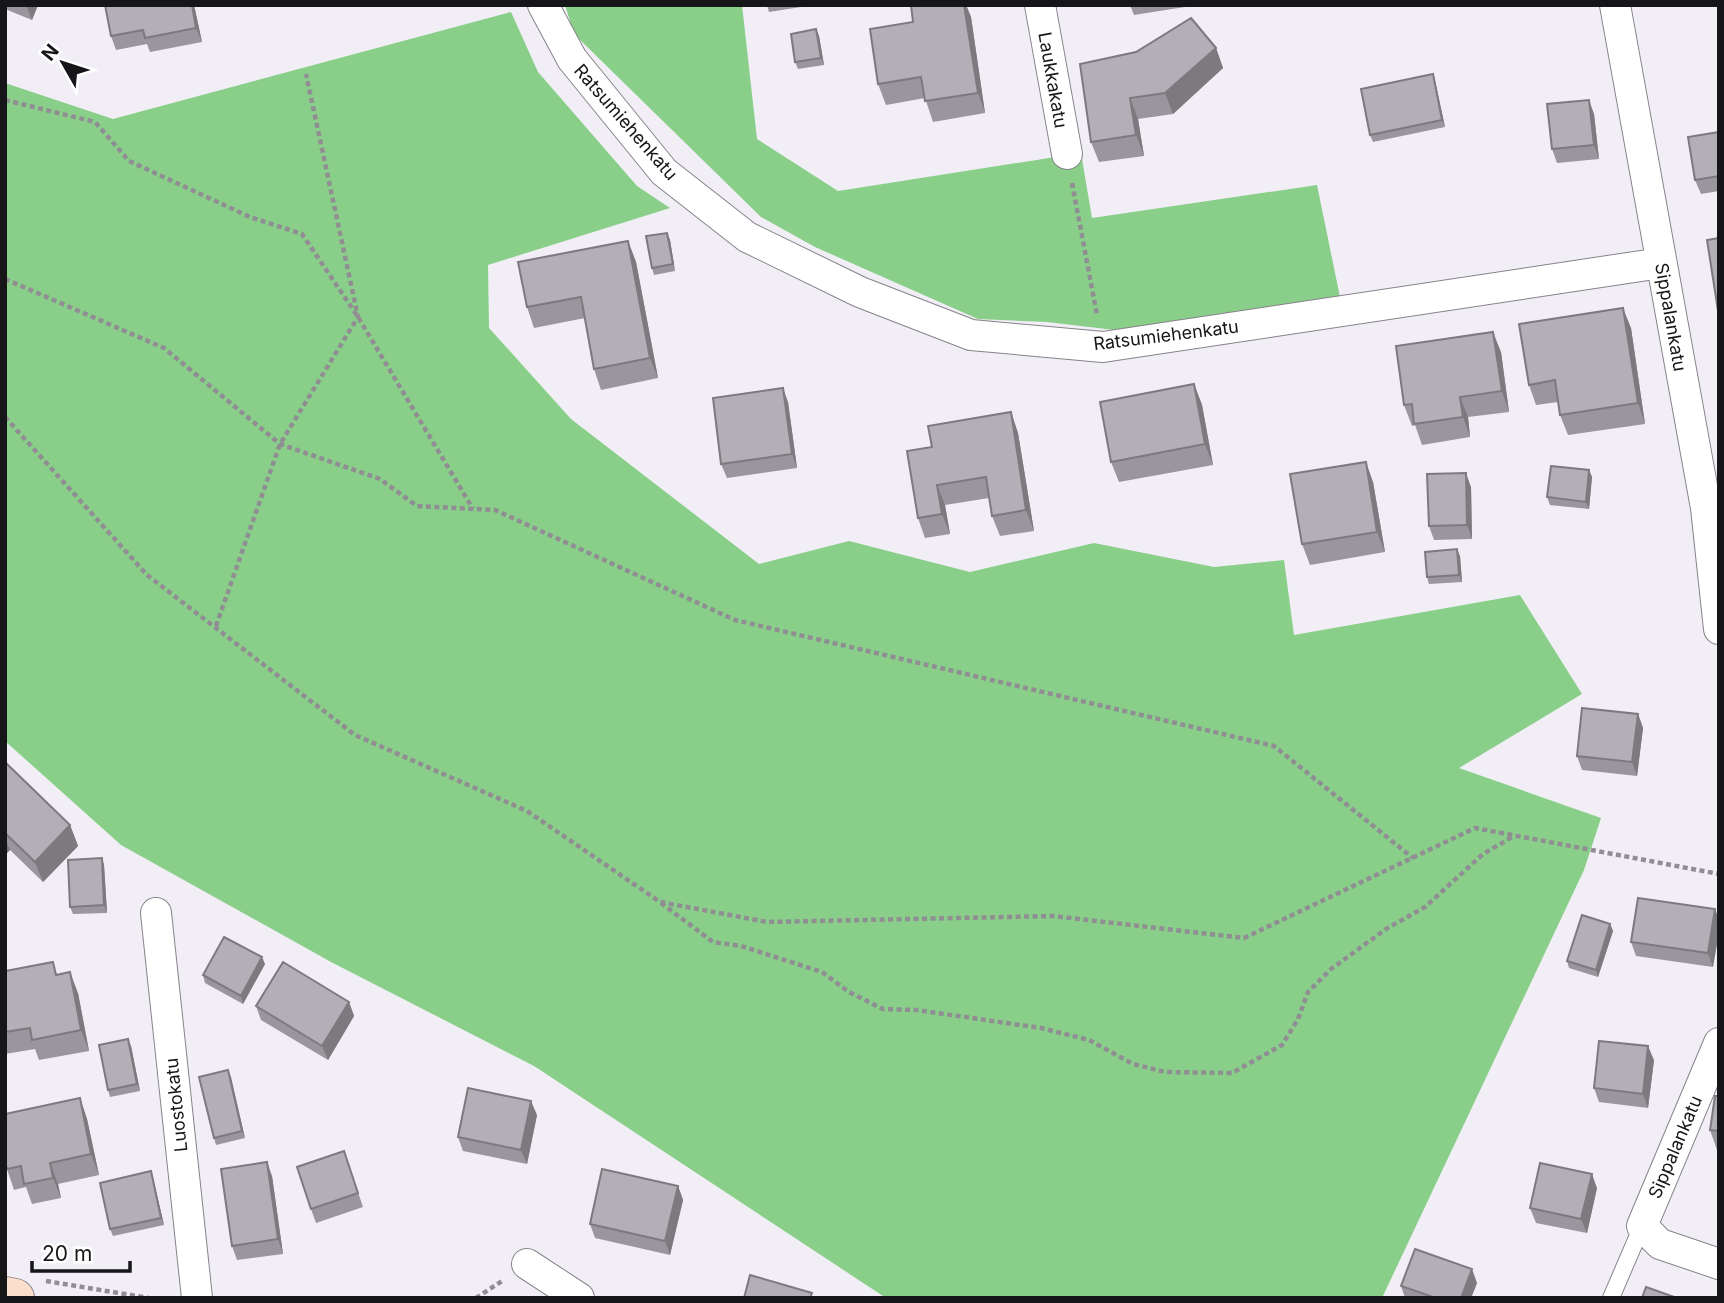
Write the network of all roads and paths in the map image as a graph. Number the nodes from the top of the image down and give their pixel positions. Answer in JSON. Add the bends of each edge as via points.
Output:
{"nodes":[{"id":1,"x":543,"y":5,"type":"edge"},
{"id":2,"x":1040,"y":5,"type":"edge"},
{"id":3,"x":1615,"y":5,"type":"edge"},
{"id":4,"x":306,"y":74,"type":"dead end"},
{"id":5,"x":5,"y":100,"type":"edge"},
{"id":6,"x":1067,"y":154,"type":"joint"},
{"id":7,"x":1661,"y":263,"type":"junction"},
{"id":8,"x":5,"y":279,"type":"edge"},
{"id":9,"x":358,"y":317,"type":"junction"},
{"id":10,"x":1103,"y":347,"type":"junction"},
{"id":11,"x":5,"y":417,"type":"edge"},
{"id":12,"x":280,"y":444,"type":"junction"},
{"id":13,"x":473,"y":509,"type":"junction"},
{"id":14,"x":1712,"y":509,"type":"edge"},
{"id":15,"x":215,"y":626,"type":"junction"},
{"id":16,"x":1719,"y":629,"type":"edge"},
{"id":17,"x":1515,"y":836,"type":"junction"},
{"id":18,"x":1413,"y":858,"type":"junction"},
{"id":19,"x":1719,"y":874,"type":"edge"},
{"id":20,"x":660,"y":902,"type":"junction"},
{"id":21,"x":156,"y":913,"type":"dead end"},
{"id":22,"x":1719,"y":1043,"type":"edge"},
{"id":23,"x":1651,"y":1235,"type":"junction"},
{"id":24,"x":527,"y":1264,"type":"dead end"},
{"id":25,"x":1719,"y":1264,"type":"edge"},
{"id":26,"x":30,"y":1289,"type":"edge"},
{"id":27,"x":5,"y":1296,"type":"edge"},
{"id":28,"x":149,"y":1298,"type":"edge"},
{"id":29,"x":197,"y":1298,"type":"edge"},
{"id":30,"x":579,"y":1298,"type":"edge"},
{"id":31,"x":1611,"y":1298,"type":"edge"}],
"edges":[{"from":1,"to":10,"type":"street","name":"Ratsumiehenkatu","via":[[572,59],[664,172],[747,237],[860,292],[971,335]]},
{"from":2,"to":6,"type":"street","name":"Laukkakatu"},
{"from":3,"to":7,"type":"street","name":"Sippalankatu"},
{"from":4,"to":9,"type":"path"},
{"from":5,"to":9,"type":"path","via":[[94,121],[129,161],[250,218],[302,234]]},
{"from":6,"to":10,"type":"path"},
{"from":7,"to":10,"type":"street","name":"Ratsumiehenkatu"},
{"from":7,"to":14,"type":"street","name":"Sippalankatu"},
{"from":8,"to":12,"type":"path","via":[[164,348]]},
{"from":9,"to":12,"type":"path"},
{"from":9,"to":13,"type":"path"},
{"from":11,"to":15,"type":"path","via":[[147,575]]},
{"from":12,"to":13,"type":"path","via":[[380,479],[417,506]]},
{"from":12,"to":15,"type":"path"},
{"from":13,"to":18,"type":"path","via":[[495,510],[735,620],[1274,746]]},
{"from":14,"to":16,"type":"street","name":"Sippalankatu"},
{"from":15,"to":20,"type":"path","via":[[355,735],[527,811]]},
{"from":17,"to":18,"type":"path","via":[[1475,828]]},
{"from":17,"to":19,"type":"path"},
{"from":17,"to":20,"type":"path","via":[[1483,854],[1425,906],[1331,969],[1308,992],[1282,1045],[1232,1073],[1165,1072],[1133,1064],[1089,1040],[1041,1028],[883,1009],[822,972],[741,946],[713,942]]},
{"from":18,"to":20,"type":"path","via":[[1244,938],[1053,916],[767,922]]},
{"from":21,"to":29,"type":"street","name":"Luostokatu"},
{"from":22,"to":23,"type":"street","name":"Sippalankatu"},
{"from":23,"to":25,"type":"street"},
{"from":23,"to":31,"type":"lane"},
{"from":24,"to":30,"type":"street"},
{"from":26,"to":27,"type":"street"},
{"from":26,"to":28,"type":"path"}]}
